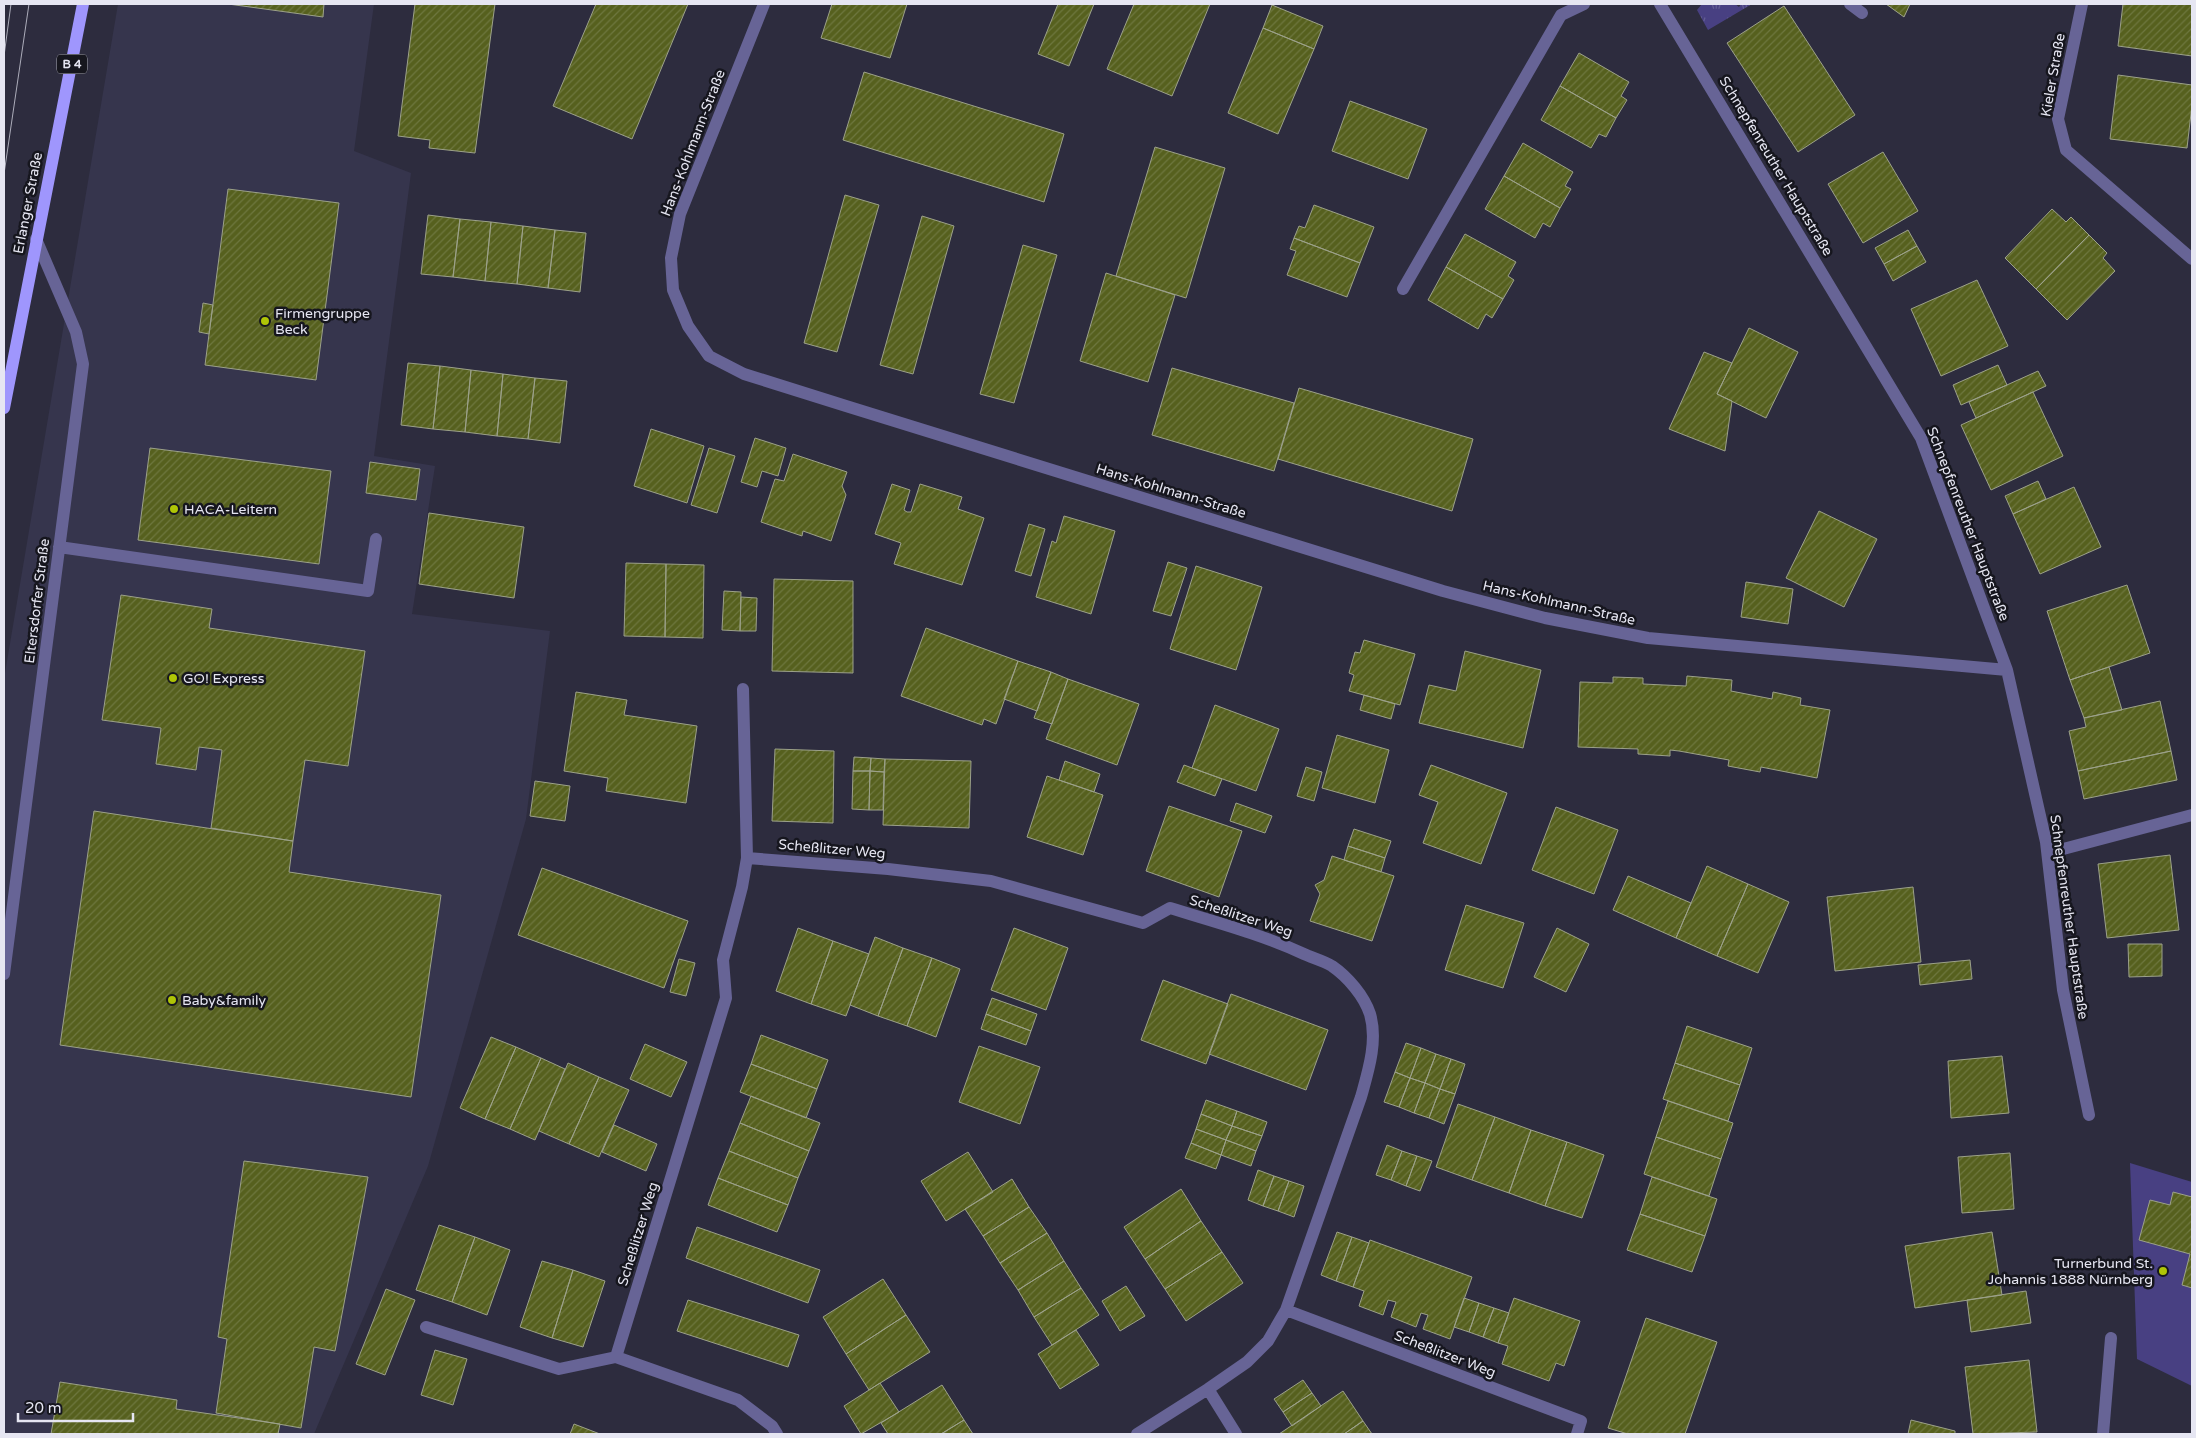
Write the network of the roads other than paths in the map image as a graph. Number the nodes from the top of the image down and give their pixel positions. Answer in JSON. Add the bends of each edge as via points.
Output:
{"nodes":[{"id":1,"x":83,"y":4,"type":"edge"},
{"id":2,"x":764,"y":4,"type":"edge"},
{"id":3,"x":1584,"y":4,"type":"edge"},
{"id":4,"x":1660,"y":4,"type":"edge"},
{"id":5,"x":1850,"y":4,"type":"edge"},
{"id":6,"x":2082,"y":4,"type":"edge"},
{"id":7,"x":1862,"y":13,"type":"dead end"},
{"id":8,"x":36,"y":239,"type":"junction"},
{"id":9,"x":2192,"y":259,"type":"edge"},
{"id":10,"x":1403,"y":289,"type":"dead end"},
{"id":11,"x":4,"y":408,"type":"edge"},
{"id":12,"x":376,"y":539,"type":"dead end"},
{"id":13,"x":59,"y":547,"type":"junction"},
{"id":14,"x":2007,"y":670,"type":"junction"},
{"id":15,"x":743,"y":689,"type":"dead end"},
{"id":16,"x":2192,"y":815,"type":"edge"},
{"id":17,"x":2048,"y":853,"type":"junction"},
{"id":18,"x":746,"y":858,"type":"junction"},
{"id":19,"x":4,"y":974,"type":"edge"},
{"id":20,"x":2089,"y":1115,"type":"dead end"},
{"id":21,"x":1286,"y":1310,"type":"junction"},
{"id":22,"x":426,"y":1327,"type":"dead end"},
{"id":23,"x":2111,"y":1338,"type":"dead end"},
{"id":24,"x":616,"y":1357,"type":"junction"},
{"id":25,"x":1208,"y":1389,"type":"junction"},
{"id":26,"x":777,"y":1434,"type":"edge"},
{"id":27,"x":1137,"y":1434,"type":"edge"},
{"id":28,"x":1236,"y":1434,"type":"edge"},
{"id":29,"x":1577,"y":1434,"type":"edge"},
{"id":30,"x":2103,"y":1434,"type":"edge"}],
"edges":[{"from":1,"to":8,"type":"main road","name":"Erlanger Straße","number":"B 4"},
{"from":2,"to":14,"type":"street","name":"Hans-Kohlmann-Straße","via":[[680,214],[671,258],[673,290],[688,326],[709,356],[744,374],[846,406],[1443,591],[1545,618],[1648,638]]},
{"from":3,"to":10,"type":"street","via":[[1561,15]]},
{"from":4,"to":14,"type":"street","name":"Schnepfenreuther Hauptstraße","via":[[1921,438]]},
{"from":5,"to":7,"type":"street"},
{"from":6,"to":9,"type":"street","name":"Kieler Straße","via":[[2058,119],[2066,150]]},
{"from":8,"to":11,"type":"main road","name":"Erlanger Straße","number":"B 4"},
{"from":8,"to":13,"type":"street","name":"Eltersdorfer Straße","via":[[76,332],[83,364]]},
{"from":12,"to":13,"type":"street","via":[[368,591]]},
{"from":13,"to":19,"type":"street","name":"Eltersdorfer Straße"},
{"from":14,"to":17,"type":"street","name":"Schnepfenreuther Hauptstraße"},
{"from":15,"to":18,"type":"street","name":"Scheßlitzer Weg"},
{"from":16,"to":17,"type":"street"},
{"from":17,"to":20,"type":"street","name":"Schnepfenreuther Hauptstraße","via":[[2063,990]]},
{"from":18,"to":21,"type":"street","name":"Scheßlitzer Weg","via":[[991,881],[1143,923],[1170,908],[1275,940],[1332,966],[1358,992],[1370,1014],[1373,1036],[1369,1068]]},
{"from":18,"to":24,"type":"street","name":"Scheßlitzer Weg","via":[[723,960],[726,998]]},
{"from":21,"to":25,"type":"street","name":"Scheßlitzer Weg","via":[[1268,1341],[1247,1362]]},
{"from":21,"to":29,"type":"street","name":"Scheßlitzer Weg","via":[[1581,1421]]},
{"from":22,"to":24,"type":"street","via":[[559,1369]]},
{"from":23,"to":30,"type":"street"},
{"from":24,"to":26,"type":"street","via":[[738,1400],[772,1426]]},
{"from":25,"to":27,"type":"street","name":"Scheßlitzer Weg"},
{"from":25,"to":28,"type":"street"}]}
